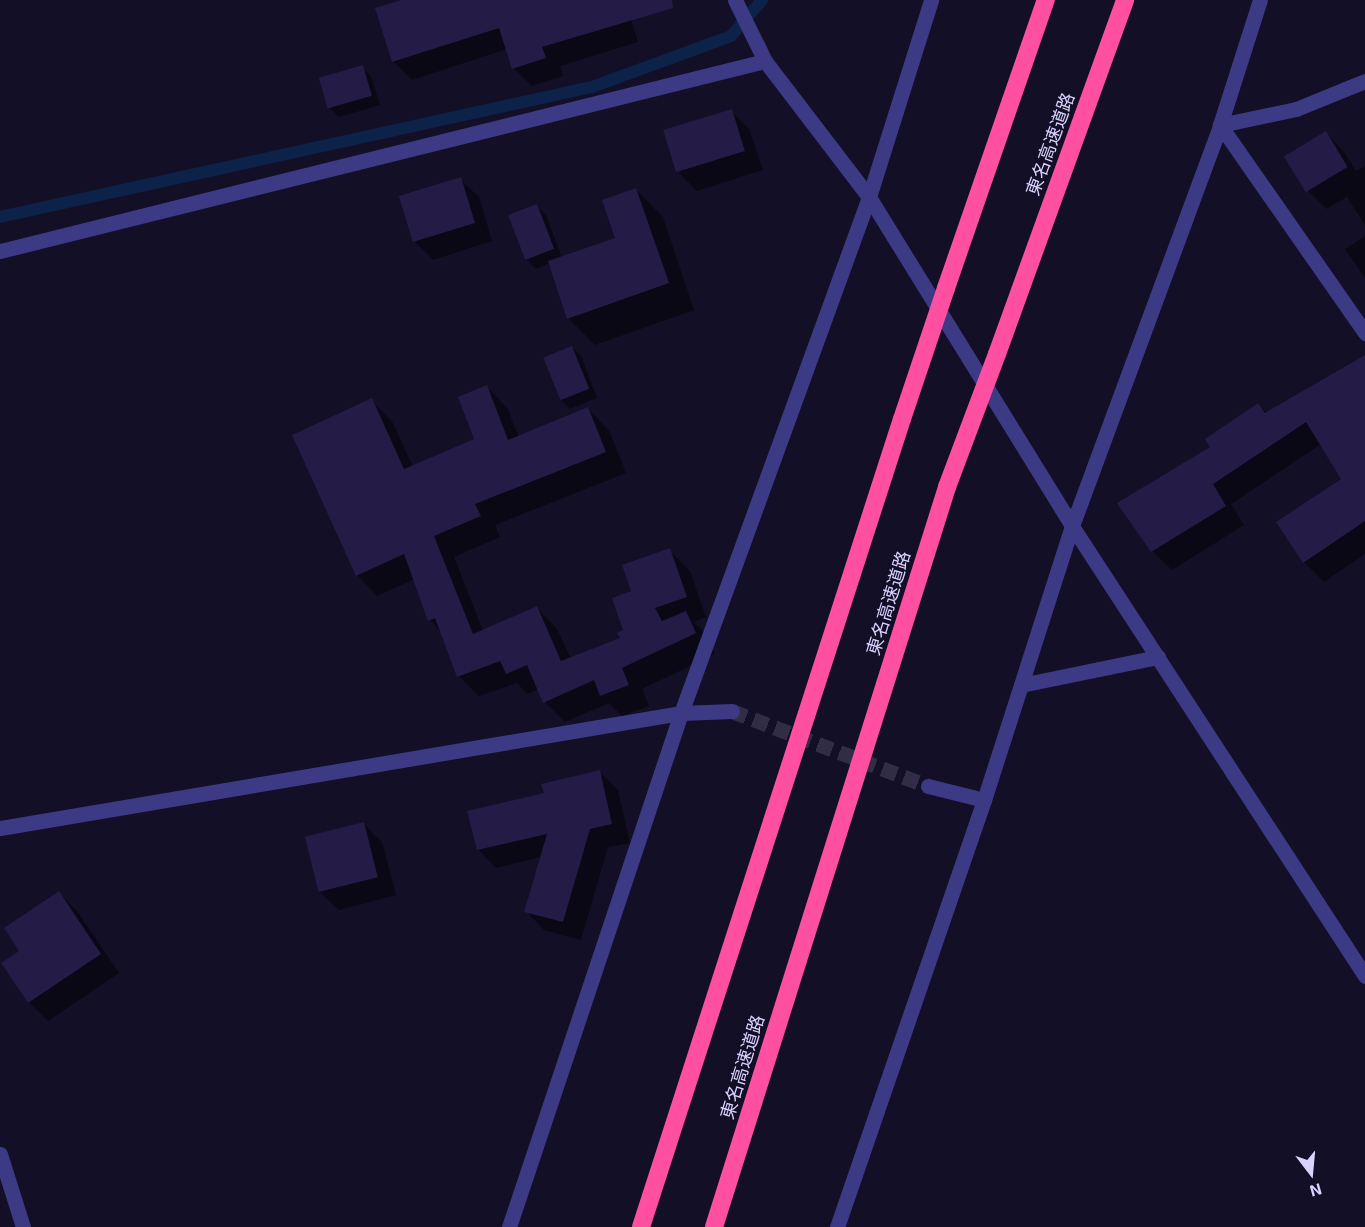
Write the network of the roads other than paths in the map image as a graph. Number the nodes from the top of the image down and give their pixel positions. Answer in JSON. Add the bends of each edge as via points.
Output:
{"nodes":[{"id":1,"x":735,"y":0,"type":"edge"},
{"id":2,"x":932,"y":0,"type":"edge"},
{"id":3,"x":1046,"y":0,"type":"edge"},
{"id":4,"x":1125,"y":0,"type":"edge"},
{"id":5,"x":1260,"y":0,"type":"edge"},
{"id":6,"x":765,"y":61,"type":"junction"},
{"id":7,"x":1365,"y":81,"type":"edge"},
{"id":8,"x":1220,"y":125,"type":"junction"},
{"id":9,"x":869,"y":197,"type":"junction"},
{"id":10,"x":0,"y":251,"type":"edge"},
{"id":11,"x":1365,"y":333,"type":"edge"},
{"id":12,"x":1072,"y":526,"type":"junction"},
{"id":13,"x":1158,"y":657,"type":"junction"},
{"id":14,"x":1021,"y":685,"type":"junction"},
{"id":15,"x":732,"y":711,"type":"tunnel mouth"},
{"id":16,"x":681,"y":713,"type":"junction"},
{"id":17,"x":928,"y":786,"type":"tunnel mouth"},
{"id":18,"x":984,"y":800,"type":"junction"},
{"id":19,"x":0,"y":828,"type":"edge"},
{"id":20,"x":1365,"y":976,"type":"edge"},
{"id":21,"x":0,"y":1154,"type":"edge"},
{"id":22,"x":23,"y":1227,"type":"edge"},
{"id":23,"x":509,"y":1227,"type":"edge"},
{"id":24,"x":641,"y":1227,"type":"edge"},
{"id":25,"x":714,"y":1227,"type":"edge"},
{"id":26,"x":837,"y":1227,"type":"edge"}],
"edges":[{"from":1,"to":6,"type":"street"},
{"from":2,"to":9,"type":"street"},
{"from":3,"to":24,"type":"highway","bridge":true,"via":[[902,419]]},
{"from":4,"to":25,"type":"highway","name":"東名高速道路","bridge":true,"via":[[947,487]]},
{"from":5,"to":8,"type":"street"},
{"from":6,"to":9,"type":"street"},
{"from":6,"to":10,"type":"street"},
{"from":7,"to":8,"type":"street","via":[[1296,109]]},
{"from":8,"to":11,"type":"street"},
{"from":8,"to":12,"type":"street"},
{"from":9,"to":12,"type":"street"},
{"from":9,"to":16,"type":"street"},
{"from":12,"to":13,"type":"street"},
{"from":12,"to":14,"type":"street"},
{"from":13,"to":14,"type":"street"},
{"from":13,"to":20,"type":"street"},
{"from":14,"to":18,"type":"street"},
{"from":15,"to":16,"type":"street"},
{"from":16,"to":19,"type":"street"},
{"from":16,"to":23,"type":"street"},
{"from":17,"to":18,"type":"street"},
{"from":18,"to":26,"type":"street"},
{"from":21,"to":22,"type":"street"}]}
